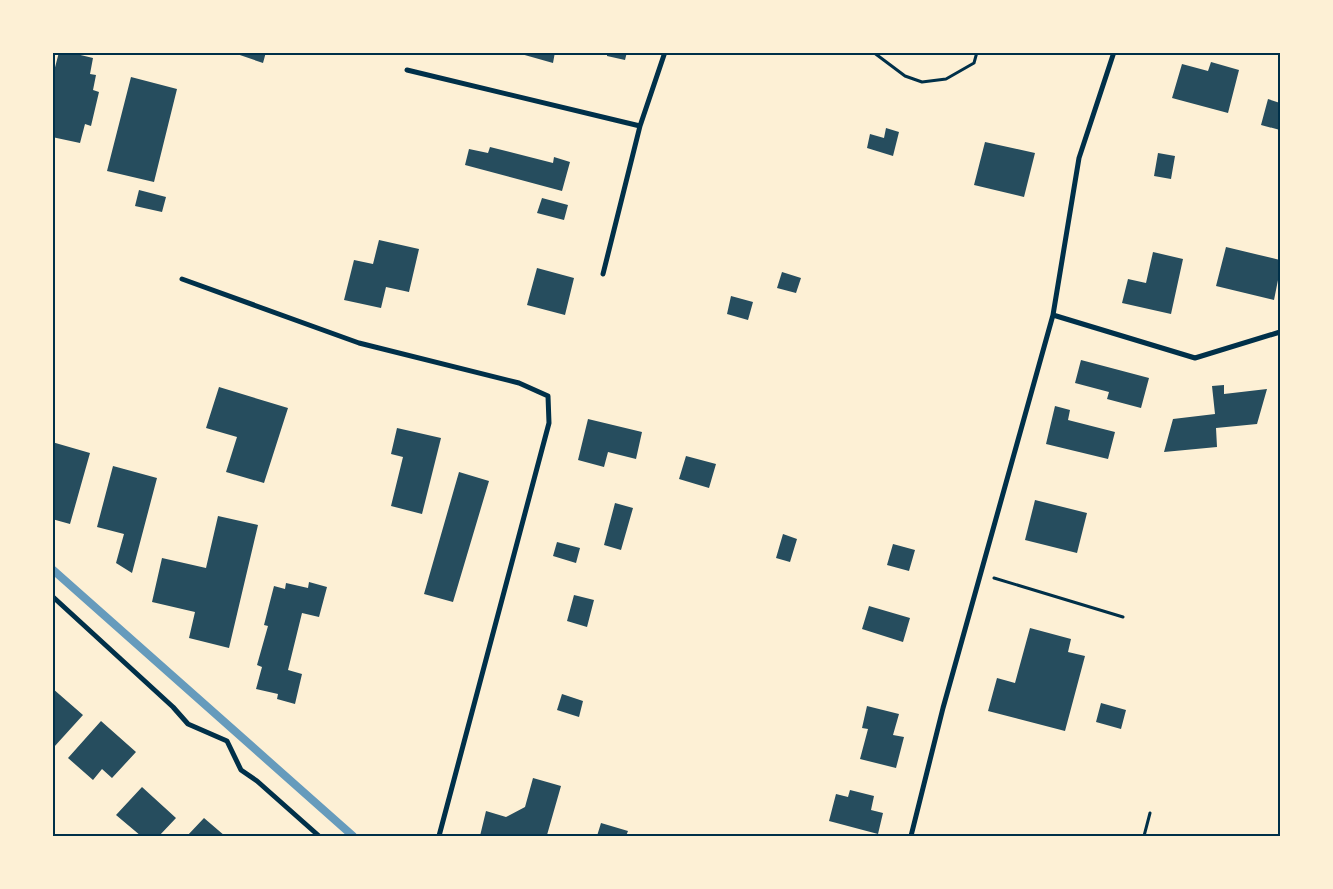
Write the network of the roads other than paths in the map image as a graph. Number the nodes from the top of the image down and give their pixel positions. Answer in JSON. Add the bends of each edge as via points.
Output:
{"nodes":[{"id":1,"x":665,"y":52,"type":"edge"},
{"id":2,"x":1114,"y":52,"type":"edge"},
{"id":3,"x":407,"y":70,"type":"dead end"},
{"id":4,"x":640,"y":126,"type":"junction"},
{"id":5,"x":603,"y":274,"type":"dead end"},
{"id":6,"x":182,"y":279,"type":"dead end"},
{"id":7,"x":1053,"y":315,"type":"junction"},
{"id":8,"x":1280,"y":332,"type":"edge"},
{"id":9,"x":52,"y":596,"type":"edge"},
{"id":10,"x":319,"y":836,"type":"edge"},
{"id":11,"x":439,"y":836,"type":"edge"},
{"id":12,"x":911,"y":836,"type":"edge"}],
"edges":[{"from":1,"to":4,"type":"street"},
{"from":2,"to":7,"type":"street","via":[[1078,158]]},
{"from":3,"to":4,"type":"street"},
{"from":4,"to":5,"type":"street"},
{"from":6,"to":11,"type":"street","via":[[359,343],[520,383],[548,396],[549,423]]},
{"from":7,"to":8,"type":"street","via":[[1195,358]]},
{"from":7,"to":12,"type":"street","via":[[943,708]]},
{"from":9,"to":10,"type":"street","via":[[188,724],[226,741],[240,770]]}]}
